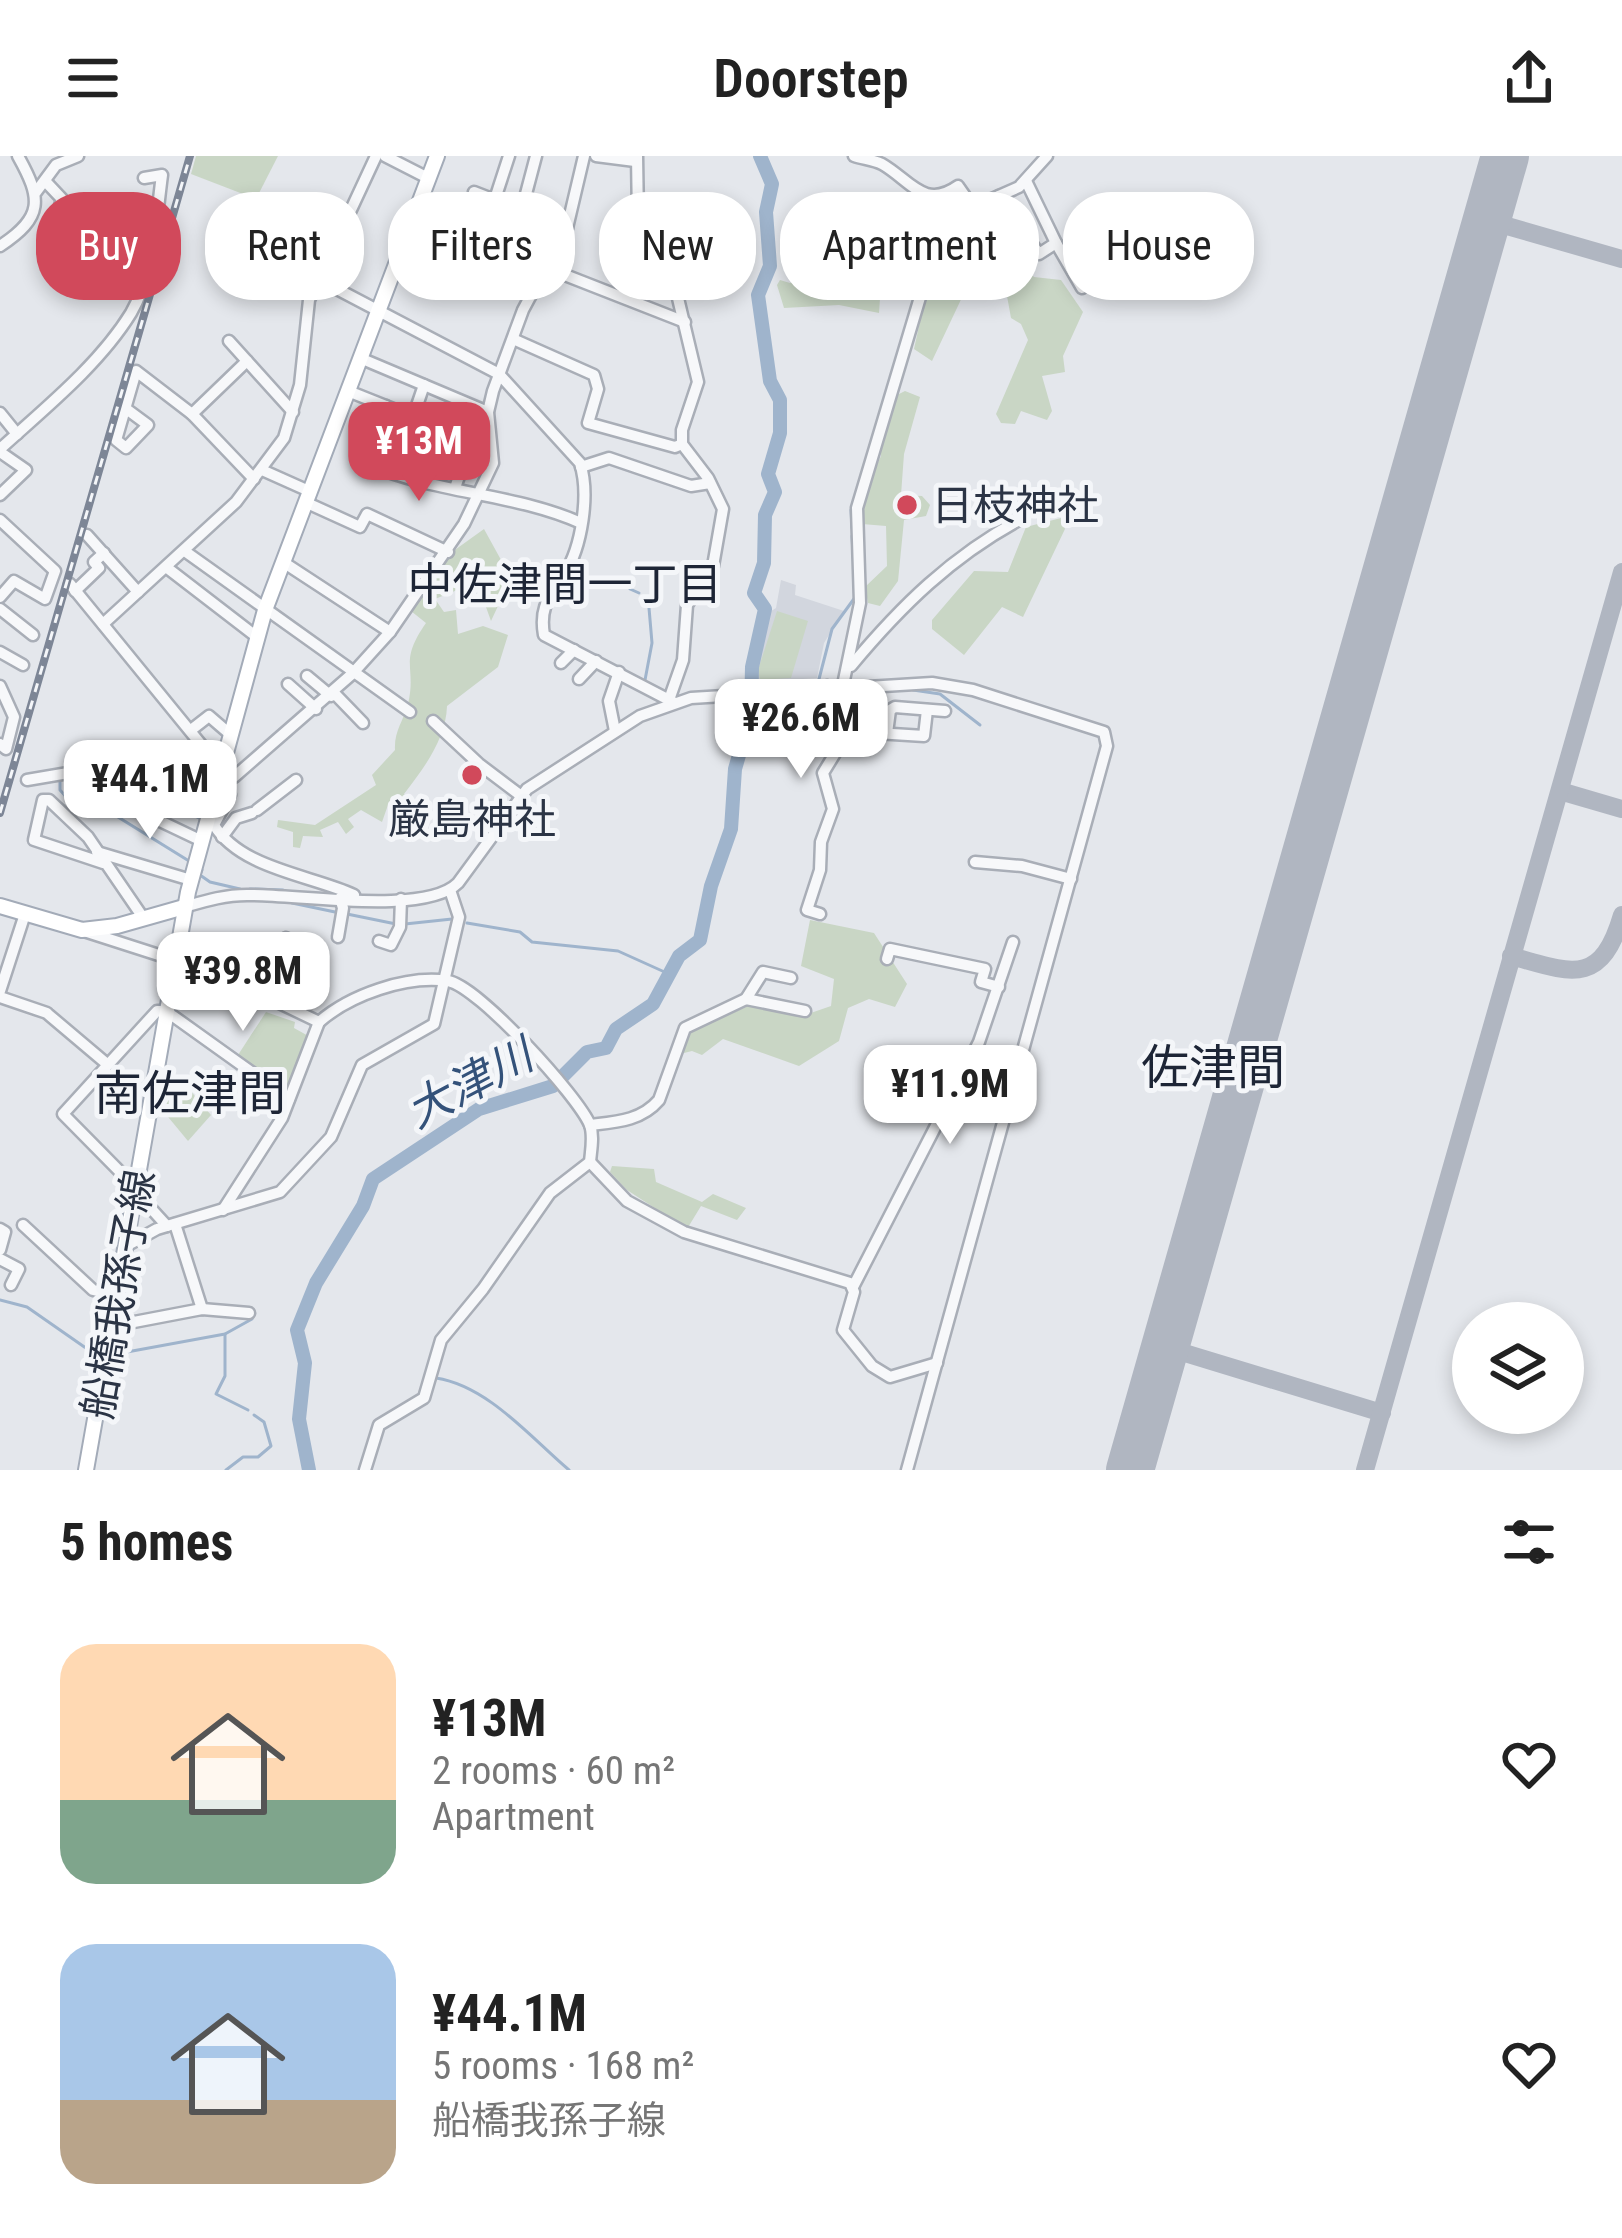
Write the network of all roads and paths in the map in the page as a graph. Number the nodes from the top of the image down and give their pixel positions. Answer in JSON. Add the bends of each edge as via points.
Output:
{"nodes":[{"id":1,"x":18,"y":156,"type":"edge"},
{"id":2,"x":78,"y":156,"type":"edge"},
{"id":3,"x":376,"y":156,"type":"edge"},
{"id":4,"x":386,"y":156,"type":"edge"},
{"id":5,"x":437,"y":156,"type":"edge"},
{"id":6,"x":509,"y":156,"type":"edge"},
{"id":7,"x":536,"y":156,"type":"edge"},
{"id":8,"x":584,"y":156,"type":"edge"},
{"id":9,"x":596,"y":156,"type":"edge"},
{"id":10,"x":854,"y":156,"type":"edge"},
{"id":11,"x":1047,"y":156,"type":"edge"},
{"id":12,"x":636,"y":159,"type":"edge"},
{"id":13,"x":57,"y":160,"type":"edge"},
{"id":14,"x":144,"y":178,"type":"dead end"},
{"id":15,"x":428,"y":178,"type":"junction"},
{"id":16,"x":1026,"y":181,"type":"junction"},
{"id":17,"x":41,"y":187,"type":"junction"},
{"id":18,"x":50,"y":192,"type":"edge"},
{"id":19,"x":358,"y":192,"type":"edge"},
{"id":20,"x":497,"y":192,"type":"edge"},
{"id":21,"x":526,"y":192,"type":"edge"},
{"id":22,"x":922,"y":192,"type":"edge"},
{"id":23,"x":1006,"y":192,"type":"edge"},
{"id":24,"x":575,"y":195,"type":"edge"},
{"id":25,"x":1057,"y":243,"type":"junction"},
{"id":26,"x":0,"y":246,"type":"edge"},
{"id":27,"x":1039,"y":254,"type":"edge"},
{"id":28,"x":1063,"y":254,"type":"edge"},
{"id":29,"x":575,"y":279,"type":"edge"},
{"id":30,"x":309,"y":300,"type":"edge"},
{"id":31,"x":361,"y":300,"type":"edge"},
{"id":32,"x":532,"y":300,"type":"edge"},
{"id":33,"x":919,"y":300,"type":"edge"},
{"id":34,"x":379,"y":309,"type":"junction"},
{"id":35,"x":685,"y":322,"type":"junction"},
{"id":36,"x":513,"y":339,"type":"junction"},
{"id":37,"x":230,"y":341,"type":"dead end"},
{"id":38,"x":360,"y":358,"type":"junction"},
{"id":39,"x":247,"y":361,"type":"junction"},
{"id":40,"x":499,"y":374,"type":"junction"},
{"id":41,"x":424,"y":385,"type":"junction"},
{"id":42,"x":348,"y":391,"type":"junction"},
{"id":43,"x":386,"y":406,"type":"junction"},
{"id":44,"x":125,"y":408,"type":"dead end"},
{"id":45,"x":0,"y":412,"type":"edge"},
{"id":46,"x":293,"y":412,"type":"junction"},
{"id":47,"x":488,"y":412,"type":"junction"},
{"id":48,"x":192,"y":414,"type":"junction"},
{"id":49,"x":412,"y":416,"type":"junction"},
{"id":50,"x":441,"y":430,"type":"junction"},
{"id":51,"x":621,"y":433,"type":"junction"},
{"id":52,"x":17,"y":434,"type":"junction"},
{"id":53,"x":471,"y":441,"type":"junction"},
{"id":54,"x":682,"y":444,"type":"junction"},
{"id":55,"x":491,"y":448,"type":"junction"},
{"id":56,"x":0,"y":450,"type":"edge"},
{"id":57,"x":614,"y":459,"type":"junction"},
{"id":58,"x":581,"y":466,"type":"junction"},
{"id":59,"x":394,"y":473,"type":"junction"},
{"id":60,"x":258,"y":475,"type":"junction"},
{"id":61,"x":426,"y":482,"type":"junction"},
{"id":62,"x":710,"y":483,"type":"junction"},
{"id":63,"x":455,"y":488,"type":"junction"},
{"id":64,"x":0,"y":494,"type":"edge"},
{"id":65,"x":478,"y":495,"type":"junction"},
{"id":66,"x":308,"y":497,"type":"junction"},
{"id":67,"x":1021,"y":519,"type":"dead end"},
{"id":68,"x":581,"y":523,"type":"junction"},
{"id":69,"x":5,"y":524,"type":"edge"},
{"id":70,"x":88,"y":535,"type":"dead end"},
{"id":71,"x":0,"y":542,"type":"edge"},
{"id":72,"x":448,"y":551,"type":"junction"},
{"id":73,"x":185,"y":552,"type":"junction"},
{"id":74,"x":104,"y":554,"type":"junction"},
{"id":75,"x":283,"y":562,"type":"junction"},
{"id":76,"x":166,"y":567,"type":"junction"},
{"id":77,"x":138,"y":592,"type":"junction"},
{"id":78,"x":0,"y":597,"type":"edge"},
{"id":79,"x":103,"y":597,"type":"dead end"},
{"id":80,"x":90,"y":608,"type":"junction"},
{"id":81,"x":0,"y":609,"type":"edge"},
{"id":82,"x":265,"y":610,"type":"junction"},
{"id":83,"x":103,"y":624,"type":"junction"},
{"id":84,"x":390,"y":632,"type":"junction"},
{"id":85,"x":32,"y":635,"type":"dead end"},
{"id":86,"x":257,"y":637,"type":"junction"},
{"id":87,"x":574,"y":650,"type":"junction"},
{"id":88,"x":0,"y":652,"type":"edge"},
{"id":89,"x":596,"y":661,"type":"junction"},
{"id":90,"x":560,"y":663,"type":"dead end"},
{"id":91,"x":23,"y":665,"type":"dead end"},
{"id":92,"x":619,"y":672,"type":"junction"},
{"id":93,"x":352,"y":674,"type":"junction"},
{"id":94,"x":307,"y":676,"type":"dead end"},
{"id":95,"x":844,"y":679,"type":"junction"},
{"id":96,"x":580,"y":680,"type":"dead end"},
{"id":97,"x":901,"y":682,"type":"junction"},
{"id":98,"x":288,"y":684,"type":"dead end"},
{"id":99,"x":0,"y":686,"type":"edge"},
{"id":100,"x":827,"y":686,"type":"junction"},
{"id":101,"x":333,"y":695,"type":"junction"},
{"id":102,"x":672,"y":700,"type":"junction"},
{"id":103,"x":902,"y":707,"type":"junction"},
{"id":104,"x":316,"y":709,"type":"junction"},
{"id":105,"x":927,"y":710,"type":"junction"},
{"id":106,"x":945,"y":710,"type":"dead end"},
{"id":107,"x":410,"y":712,"type":"dead end"},
{"id":108,"x":433,"y":722,"type":"dead end"},
{"id":109,"x":363,"y":723,"type":"dead end"},
{"id":110,"x":191,"y":730,"type":"junction"},
{"id":111,"x":615,"y":731,"type":"junction"},
{"id":112,"x":845,"y":731,"type":"junction"},
{"id":113,"x":887,"y":734,"type":"junction"},
{"id":114,"x":231,"y":735,"type":"junction"},
{"id":115,"x":0,"y":744,"type":"edge"},
{"id":116,"x":74,"y":772,"type":"junction"},
{"id":117,"x":222,"y":776,"type":"junction"},
{"id":118,"x":28,"y":780,"type":"dead end"},
{"id":119,"x":296,"y":780,"type":"dead end"},
{"id":120,"x":520,"y":795,"type":"junction"},
{"id":121,"x":214,"y":797,"type":"junction"},
{"id":122,"x":222,"y":837,"type":"junction"},
{"id":123,"x":202,"y":841,"type":"junction"},
{"id":124,"x":100,"y":857,"type":"junction"},
{"id":125,"x":975,"y":862,"type":"dead end"},
{"id":126,"x":1071,"y":878,"type":"junction"},
{"id":127,"x":191,"y":880,"type":"junction"},
{"id":128,"x":450,"y":890,"type":"junction"},
{"id":129,"x":363,"y":899,"type":"junction"},
{"id":130,"x":400,"y":899,"type":"junction"},
{"id":131,"x":0,"y":906,"type":"edge"},
{"id":132,"x":184,"y":907,"type":"junction"},
{"id":133,"x":342,"y":908,"type":"junction"},
{"id":134,"x":25,"y":914,"type":"junction"},
{"id":135,"x":820,"y":914,"type":"dead end"},
{"id":136,"x":144,"y":919,"type":"junction"},
{"id":137,"x":82,"y":930,"type":"junction"},
{"id":138,"x":338,"y":937,"type":"dead end"},
{"id":139,"x":286,"y":938,"type":"dead end"},
{"id":140,"x":379,"y":941,"type":"dead end"},
{"id":141,"x":1013,"y":942,"type":"dead end"},
{"id":142,"x":174,"y":958,"type":"junction"},
{"id":143,"x":887,"y":959,"type":"dead end"},
{"id":144,"x":791,"y":977,"type":"dead end"},
{"id":145,"x":443,"y":982,"type":"junction"},
{"id":146,"x":999,"y":987,"type":"junction"},
{"id":147,"x":0,"y":994,"type":"edge"},
{"id":148,"x":746,"y":999,"type":"junction"},
{"id":149,"x":281,"y":1003,"type":"junction"},
{"id":150,"x":805,"y":1011,"type":"dead end"},
{"id":151,"x":166,"y":1012,"type":"junction"},
{"id":152,"x":319,"y":1022,"type":"junction"},
{"id":153,"x":107,"y":1064,"type":"junction"},
{"id":154,"x":290,"y":1100,"type":"junction"},
{"id":155,"x":590,"y":1125,"type":"junction"},
{"id":156,"x":590,"y":1162,"type":"junction"},
{"id":157,"x":136,"y":1189,"type":"junction"},
{"id":158,"x":223,"y":1210,"type":"junction"},
{"id":159,"x":23,"y":1225,"type":"dead end"},
{"id":160,"x":171,"y":1225,"type":"junction"},
{"id":161,"x":0,"y":1229,"type":"edge"},
{"id":162,"x":126,"y":1246,"type":"junction"},
{"id":163,"x":0,"y":1254,"type":"edge"},
{"id":164,"x":0,"y":1275,"type":"edge"},
{"id":165,"x":853,"y":1286,"type":"junction"},
{"id":166,"x":118,"y":1296,"type":"junction"},
{"id":167,"x":202,"y":1309,"type":"junction"},
{"id":168,"x":250,"y":1313,"type":"dead end"},
{"id":169,"x":113,"y":1327,"type":"junction"},
{"id":170,"x":937,"y":1363,"type":"junction"},
{"id":171,"x":86,"y":1470,"type":"edge"},
{"id":172,"x":365,"y":1470,"type":"edge"},
{"id":173,"x":907,"y":1470,"type":"edge"}],
"edges":[{"from":1,"to":17,"type":"street"},
{"from":2,"to":13,"type":"street"},
{"from":3,"to":19,"type":"street"},
{"from":4,"to":15,"type":"street"},
{"from":5,"to":15,"type":"main road","name":"船橋我孫子線"},
{"from":6,"to":20,"type":"street"},
{"from":7,"to":21,"type":"street"},
{"from":8,"to":24,"type":"street"},
{"from":9,"to":12,"type":"street"},
{"from":10,"to":22,"type":"street"},
{"from":11,"to":16,"type":"street"},
{"from":12,"to":35,"type":"street","via":[[638,219]]},
{"from":13,"to":17,"type":"street"},
{"from":14,"to":52,"type":"street","via":[[162,175],[131,312]]},
{"from":15,"to":34,"type":"main road","name":"船橋我孫子線"},
{"from":16,"to":23,"type":"street"},
{"from":16,"to":25,"type":"street"},
{"from":17,"to":18,"type":"street"},
{"from":17,"to":26,"type":"street","via":[[28,224]]},
{"from":25,"to":27,"type":"street"},
{"from":25,"to":28,"type":"street"},
{"from":29,"to":35,"type":"street"},
{"from":30,"to":46,"type":"street"},
{"from":31,"to":34,"type":"street"},
{"from":32,"to":36,"type":"street"},
{"from":33,"to":95,"type":"street","via":[[856,508],[860,603]]},
{"from":34,"to":38,"type":"main road","name":"船橋我孫子線"},
{"from":34,"to":40,"type":"street"},
{"from":35,"to":54,"type":"street","via":[[698,382]]},
{"from":36,"to":40,"type":"street"},
{"from":36,"to":51,"type":"street","via":[[594,375],[588,423]]},
{"from":37,"to":39,"type":"street"},
{"from":38,"to":41,"type":"street"},
{"from":38,"to":42,"type":"main road","name":"船橋我孫子線"},
{"from":39,"to":46,"type":"street"},
{"from":39,"to":48,"type":"street"},
{"from":40,"to":47,"type":"street"},
{"from":40,"to":58,"type":"street"},
{"from":41,"to":47,"type":"street"},
{"from":41,"to":49,"type":"street"},
{"from":42,"to":43,"type":"street"},
{"from":42,"to":66,"type":"main road","name":"船橋我孫子線"},
{"from":43,"to":49,"type":"street"},
{"from":43,"to":59,"type":"street","via":[[368,464]]},
{"from":44,"to":48,"type":"street","via":[[136,371]]},
{"from":45,"to":52,"type":"street"},
{"from":46,"to":60,"type":"street"},
{"from":47,"to":55,"type":"street"},
{"from":48,"to":60,"type":"street"},
{"from":49,"to":50,"type":"street"},
{"from":49,"to":59,"type":"street"},
{"from":50,"to":53,"type":"street"},
{"from":50,"to":61,"type":"street"},
{"from":51,"to":54,"type":"street"},
{"from":51,"to":57,"type":"street"},
{"from":52,"to":56,"type":"street"},
{"from":53,"to":55,"type":"street"},
{"from":53,"to":63,"type":"street"},
{"from":54,"to":62,"type":"street"},
{"from":55,"to":65,"type":"street"},
{"from":56,"to":64,"type":"street","via":[[26,470]]},
{"from":57,"to":58,"type":"street"},
{"from":57,"to":62,"type":"street","via":[[692,486]]},
{"from":58,"to":68,"type":"street"},
{"from":59,"to":61,"type":"street"},
{"from":60,"to":66,"type":"street"},
{"from":60,"to":73,"type":"street"},
{"from":61,"to":63,"type":"street"},
{"from":62,"to":102,"type":"street","via":[[723,515],[708,579],[687,605]]},
{"from":63,"to":65,"type":"street"},
{"from":65,"to":68,"type":"street","via":[[543,506]]},
{"from":65,"to":72,"type":"street"},
{"from":66,"to":72,"type":"street","via":[[360,527],[367,514]]},
{"from":66,"to":75,"type":"main road","name":"船橋我孫子線"},
{"from":67,"to":95,"type":"street","via":[[935,576]]},
{"from":68,"to":87,"type":"street","via":[[545,602],[540,636]]},
{"from":69,"to":71,"type":"street"},
{"from":69,"to":78,"type":"street","via":[[55,571],[45,599],[14,581]]},
{"from":70,"to":74,"type":"street"},
{"from":72,"to":84,"type":"street"},
{"from":73,"to":76,"type":"street"},
{"from":73,"to":82,"type":"street"},
{"from":74,"to":77,"type":"street"},
{"from":74,"to":80,"type":"street","via":[[72,588]]},
{"from":75,"to":82,"type":"main road","name":"船橋我孫子線"},
{"from":75,"to":84,"type":"street"},
{"from":76,"to":77,"type":"street"},
{"from":76,"to":86,"type":"street"},
{"from":77,"to":83,"type":"street"},
{"from":79,"to":80,"type":"street"},
{"from":80,"to":83,"type":"street"},
{"from":81,"to":85,"type":"street"},
{"from":82,"to":86,"type":"main road","name":"船橋我孫子線"},
{"from":82,"to":93,"type":"street"},
{"from":83,"to":110,"type":"street"},
{"from":84,"to":93,"type":"street"},
{"from":86,"to":114,"type":"main road","name":"船橋我孫子線"},
{"from":87,"to":89,"type":"street"},
{"from":87,"to":90,"type":"street"},
{"from":88,"to":91,"type":"street"},
{"from":89,"to":92,"type":"street"},
{"from":89,"to":96,"type":"street"},
{"from":92,"to":102,"type":"street"},
{"from":92,"to":111,"type":"street","via":[[609,701]]},
{"from":93,"to":101,"type":"street"},
{"from":93,"to":107,"type":"street"},
{"from":94,"to":101,"type":"street"},
{"from":95,"to":97,"type":"street"},
{"from":95,"to":100,"type":"street"},
{"from":97,"to":103,"type":"street"},
{"from":97,"to":126,"type":"street","via":[[973,690],[1104,731],[1107,746]]},
{"from":98,"to":104,"type":"street"},
{"from":99,"to":115,"type":"street","via":[[14,717],[6,749]]},
{"from":100,"to":102,"type":"street"},
{"from":100,"to":112,"type":"street"},
{"from":101,"to":104,"type":"street"},
{"from":101,"to":109,"type":"street"},
{"from":102,"to":111,"type":"street"},
{"from":103,"to":105,"type":"street"},
{"from":103,"to":113,"type":"street","via":[[890,710]]},
{"from":104,"to":117,"type":"street"},
{"from":105,"to":106,"type":"street"},
{"from":105,"to":113,"type":"street","via":[[924,736]]},
{"from":108,"to":120,"type":"street"},
{"from":110,"to":114,"type":"street","via":[[209,716]]},
{"from":110,"to":117,"type":"street"},
{"from":111,"to":120,"type":"street"},
{"from":112,"to":113,"type":"street"},
{"from":112,"to":135,"type":"street","via":[[823,772],[833,809],[807,910]]},
{"from":114,"to":117,"type":"main road","name":"船橋我孫子線"},
{"from":116,"to":118,"type":"street"},
{"from":116,"to":121,"type":"street","via":[[126,772]]},
{"from":116,"to":123,"type":"street","via":[[78,782]]},
{"from":117,"to":121,"type":"main road","name":"船橋我孫子線"},
{"from":117,"to":122,"type":"street","via":[[230,795],[214,825]]},
{"from":119,"to":122,"type":"street","via":[[236,818]]},
{"from":120,"to":128,"type":"street"},
{"from":121,"to":123,"type":"main road","name":"船橋我孫子線"},
{"from":122,"to":129,"type":"street"},
{"from":123,"to":127,"type":"main road","name":"船橋我孫子線"},
{"from":124,"to":124,"type":"street","via":[[50,800],[43,800],[34,840]]},
{"from":124,"to":127,"type":"street"},
{"from":124,"to":136,"type":"street"},
{"from":125,"to":126,"type":"street"},
{"from":126,"to":170,"type":"street"},
{"from":127,"to":132,"type":"main road","name":"船橋我孫子線"},
{"from":128,"to":130,"type":"street"},
{"from":128,"to":145,"type":"street","via":[[458,921]]},
{"from":129,"to":130,"type":"street"},
{"from":129,"to":133,"type":"street"},
{"from":130,"to":140,"type":"street","via":[[391,945]]},
{"from":131,"to":134,"type":"main road"},
{"from":132,"to":133,"type":"street","via":[[242,895]]},
{"from":132,"to":136,"type":"main road"},
{"from":132,"to":142,"type":"main road","name":"船橋我孫子線"},
{"from":133,"to":138,"type":"street"},
{"from":134,"to":137,"type":"main road"},
{"from":134,"to":147,"type":"street"},
{"from":136,"to":137,"type":"main road"},
{"from":137,"to":142,"type":"street"},
{"from":139,"to":149,"type":"street","via":[[315,951]]},
{"from":141,"to":146,"type":"street"},
{"from":142,"to":149,"type":"street"},
{"from":142,"to":151,"type":"main road","name":"船橋我孫子線"},
{"from":143,"to":146,"type":"street","via":[[890,949],[985,969],[981,982]]},
{"from":144,"to":148,"type":"street","via":[[763,972]]},
{"from":145,"to":152,"type":"street","via":[[399,982]]},
{"from":145,"to":155,"type":"street","via":[[485,1001]]},
{"from":145,"to":158,"type":"street","via":[[434,1024],[362,1065],[331,1137],[294,1179],[271,1196]]},
{"from":146,"to":165,"type":"street","via":[[979,1042]]},
{"from":147,"to":153,"type":"street","via":[[48,1014]]},
{"from":148,"to":150,"type":"street"},
{"from":148,"to":155,"type":"street","via":[[685,1028],[651,1109]]},
{"from":149,"to":152,"type":"street"},
{"from":151,"to":153,"type":"street","via":[[157,1011]]},
{"from":151,"to":154,"type":"street"},
{"from":151,"to":157,"type":"main road","name":"船橋我孫子線"},
{"from":152,"to":154,"type":"street"},
{"from":153,"to":157,"type":"street","via":[[63,1114]]},
{"from":154,"to":158,"type":"street"},
{"from":155,"to":156,"type":"street"},
{"from":156,"to":165,"type":"street","via":[[627,1201],[684,1232]]},
{"from":156,"to":172,"type":"street","via":[[550,1193],[444,1335],[424,1398],[379,1425]]},
{"from":157,"to":160,"type":"street"},
{"from":157,"to":162,"type":"main road","name":"船橋我孫子線"},
{"from":158,"to":160,"type":"street"},
{"from":159,"to":166,"type":"street","via":[[93,1290]]},
{"from":160,"to":162,"type":"street"},
{"from":160,"to":167,"type":"street"},
{"from":161,"to":163,"type":"street"},
{"from":162,"to":166,"type":"main road","name":"船橋我孫子線"},
{"from":163,"to":164,"type":"street","via":[[19,1269],[14,1287]]},
{"from":165,"to":170,"type":"street","via":[[843,1330],[872,1366],[890,1377]]},
{"from":166,"to":169,"type":"main road","name":"船橋我孫子線"},
{"from":167,"to":168,"type":"street"},
{"from":167,"to":169,"type":"street"},
{"from":169,"to":171,"type":"main road","name":"船橋我孫子線"},
{"from":170,"to":173,"type":"street"}]}
